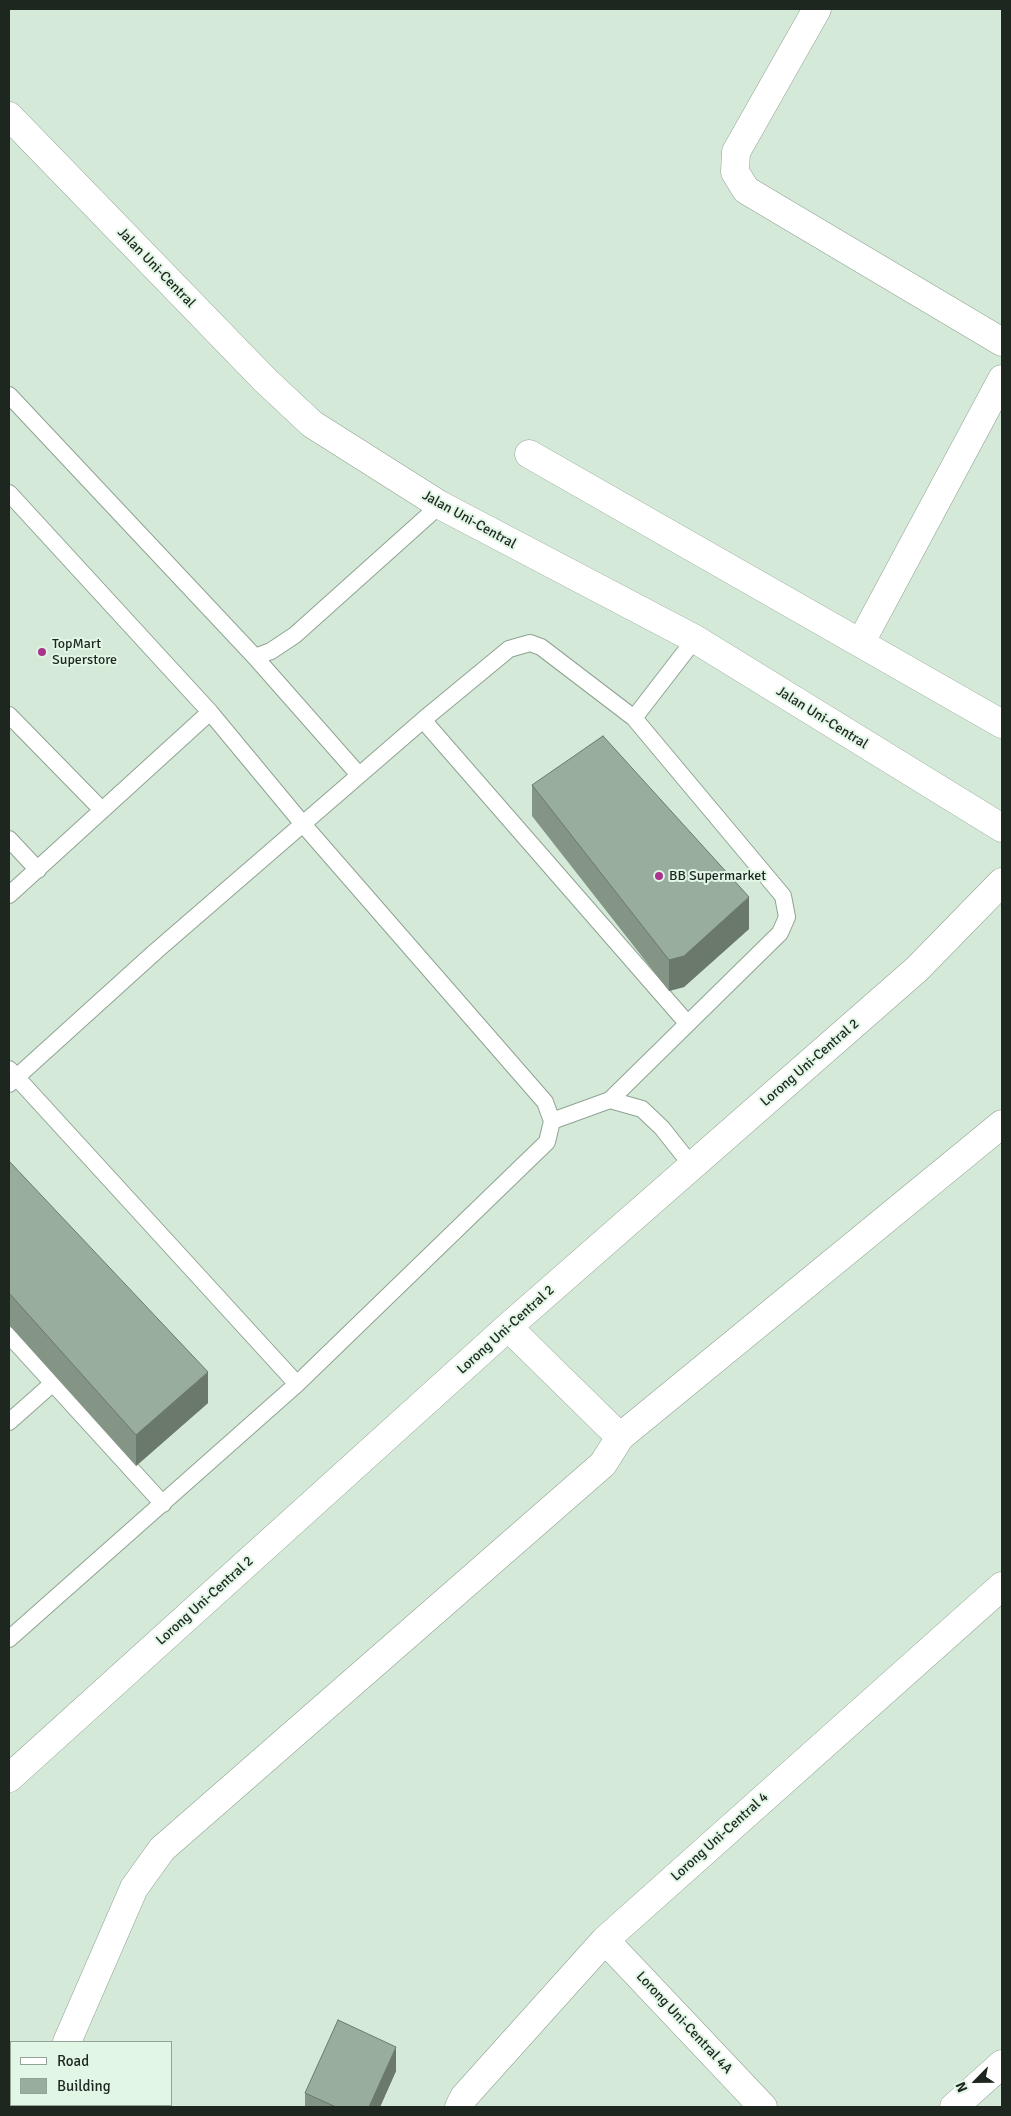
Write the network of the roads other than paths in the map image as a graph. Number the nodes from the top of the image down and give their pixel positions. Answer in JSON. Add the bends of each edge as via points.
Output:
{"nodes":[{"id":1,"x":817,"y":9,"type":"edge"},
{"id":2,"x":9,"y":116,"type":"edge"},
{"id":3,"x":1002,"y":342,"type":"edge"},
{"id":4,"x":1002,"y":379,"type":"edge"},
{"id":5,"x":9,"y":395,"type":"edge"},
{"id":6,"x":529,"y":454,"type":"dead end"},
{"id":7,"x":9,"y":493,"type":"edge"},
{"id":8,"x":440,"y":505,"type":"junction"},
{"id":9,"x":695,"y":639,"type":"junction"},
{"id":10,"x":861,"y":642,"type":"junction"},
{"id":11,"x":256,"y":656,"type":"junction"},
{"id":12,"x":210,"y":712,"type":"junction"},
{"id":13,"x":9,"y":715,"type":"edge"},
{"id":14,"x":634,"y":718,"type":"junction"},
{"id":15,"x":423,"y":720,"type":"junction"},
{"id":16,"x":1002,"y":724,"type":"edge"},
{"id":17,"x":359,"y":775,"type":"junction"},
{"id":18,"x":102,"y":810,"type":"junction"},
{"id":19,"x":302,"y":823,"type":"junction"},
{"id":20,"x":1002,"y":828,"type":"edge"},
{"id":21,"x":9,"y":839,"type":"edge"},
{"id":22,"x":38,"y":870,"type":"junction"},
{"id":23,"x":1002,"y":882,"type":"edge"},
{"id":24,"x":9,"y":896,"type":"edge"},
{"id":25,"x":687,"y":1022,"type":"junction"},
{"id":26,"x":11,"y":1077,"type":"edge"},
{"id":27,"x":610,"y":1100,"type":"junction"},
{"id":28,"x":552,"y":1121,"type":"junction"},
{"id":29,"x":1002,"y":1124,"type":"edge"},
{"id":30,"x":692,"y":1166,"type":"junction"},
{"id":31,"x":508,"y":1327,"type":"junction"},
{"id":32,"x":9,"y":1335,"type":"edge"},
{"id":33,"x":53,"y":1383,"type":"junction"},
{"id":34,"x":297,"y":1384,"type":"junction"},
{"id":35,"x":9,"y":1422,"type":"edge"},
{"id":36,"x":620,"y":1437,"type":"junction"},
{"id":37,"x":163,"y":1504,"type":"junction"},
{"id":38,"x":1002,"y":1586,"type":"edge"},
{"id":39,"x":9,"y":1640,"type":"edge"},
{"id":40,"x":9,"y":1778,"type":"edge"},
{"id":41,"x":605,"y":1940,"type":"junction"},
{"id":42,"x":67,"y":2041,"type":"edge"},
{"id":43,"x":1002,"y":2064,"type":"edge"},
{"id":44,"x":459,"y":2107,"type":"edge"},
{"id":45,"x":764,"y":2107,"type":"edge"},
{"id":46,"x":954,"y":2107,"type":"edge"}],
"edges":[{"from":1,"to":3,"type":"street","via":[[736,152],[735,172],[746,190]]},
{"from":2,"to":8,"type":"street","name":"Jalan Uni-Central","via":[[265,380],[312,424]]},
{"from":4,"to":10,"type":"street"},
{"from":5,"to":11,"type":"lane"},
{"from":6,"to":10,"type":"street"},
{"from":7,"to":12,"type":"lane"},
{"from":8,"to":9,"type":"street","name":"Jalan Uni-Central"},
{"from":8,"to":11,"type":"lane","via":[[295,634],[270,651]]},
{"from":9,"to":14,"type":"lane"},
{"from":9,"to":20,"type":"street","name":"Jalan Uni-Central"},
{"from":10,"to":16,"type":"street"},
{"from":11,"to":17,"type":"lane"},
{"from":12,"to":18,"type":"lane"},
{"from":12,"to":19,"type":"lane"},
{"from":13,"to":18,"type":"lane"},
{"from":14,"to":15,"type":"lane","via":[[541,647],[530,643],[508,649]]},
{"from":14,"to":25,"type":"lane","via":[[783,896],[787,917],[780,932]]},
{"from":15,"to":17,"type":"lane"},
{"from":15,"to":25,"type":"lane"},
{"from":17,"to":19,"type":"lane"},
{"from":18,"to":22,"type":"lane"},
{"from":19,"to":26,"type":"lane"},
{"from":19,"to":28,"type":"lane","via":[[545,1102]]},
{"from":21,"to":22,"type":"lane"},
{"from":22,"to":24,"type":"lane"},
{"from":23,"to":30,"type":"street","name":"Lorong Uni-Central 2","via":[[917,970]]},
{"from":25,"to":27,"type":"lane"},
{"from":26,"to":34,"type":"lane"},
{"from":27,"to":28,"type":"lane"},
{"from":27,"to":30,"type":"lane","via":[[642,1109],[662,1128]]},
{"from":28,"to":34,"type":"lane","via":[[547,1142]]},
{"from":29,"to":36,"type":"street"},
{"from":30,"to":31,"type":"street","name":"Lorong Uni-Central 2"},
{"from":31,"to":36,"type":"street"},
{"from":31,"to":40,"type":"street","name":"Lorong Uni-Central 2"},
{"from":32,"to":33,"type":"lane"},
{"from":33,"to":35,"type":"lane"},
{"from":33,"to":37,"type":"lane"},
{"from":34,"to":37,"type":"lane"},
{"from":36,"to":42,"type":"street","via":[[603,1464],[162,1850],[134,1888]]},
{"from":37,"to":39,"type":"lane"},
{"from":38,"to":41,"type":"street","name":"Lorong Uni-Central 4"},
{"from":41,"to":44,"type":"street","name":"Lorong Uni-Central 4","via":[[464,2097]]},
{"from":41,"to":45,"type":"street","name":"Lorong Uni-Central 4A"},
{"from":43,"to":46,"type":"street"}]}
